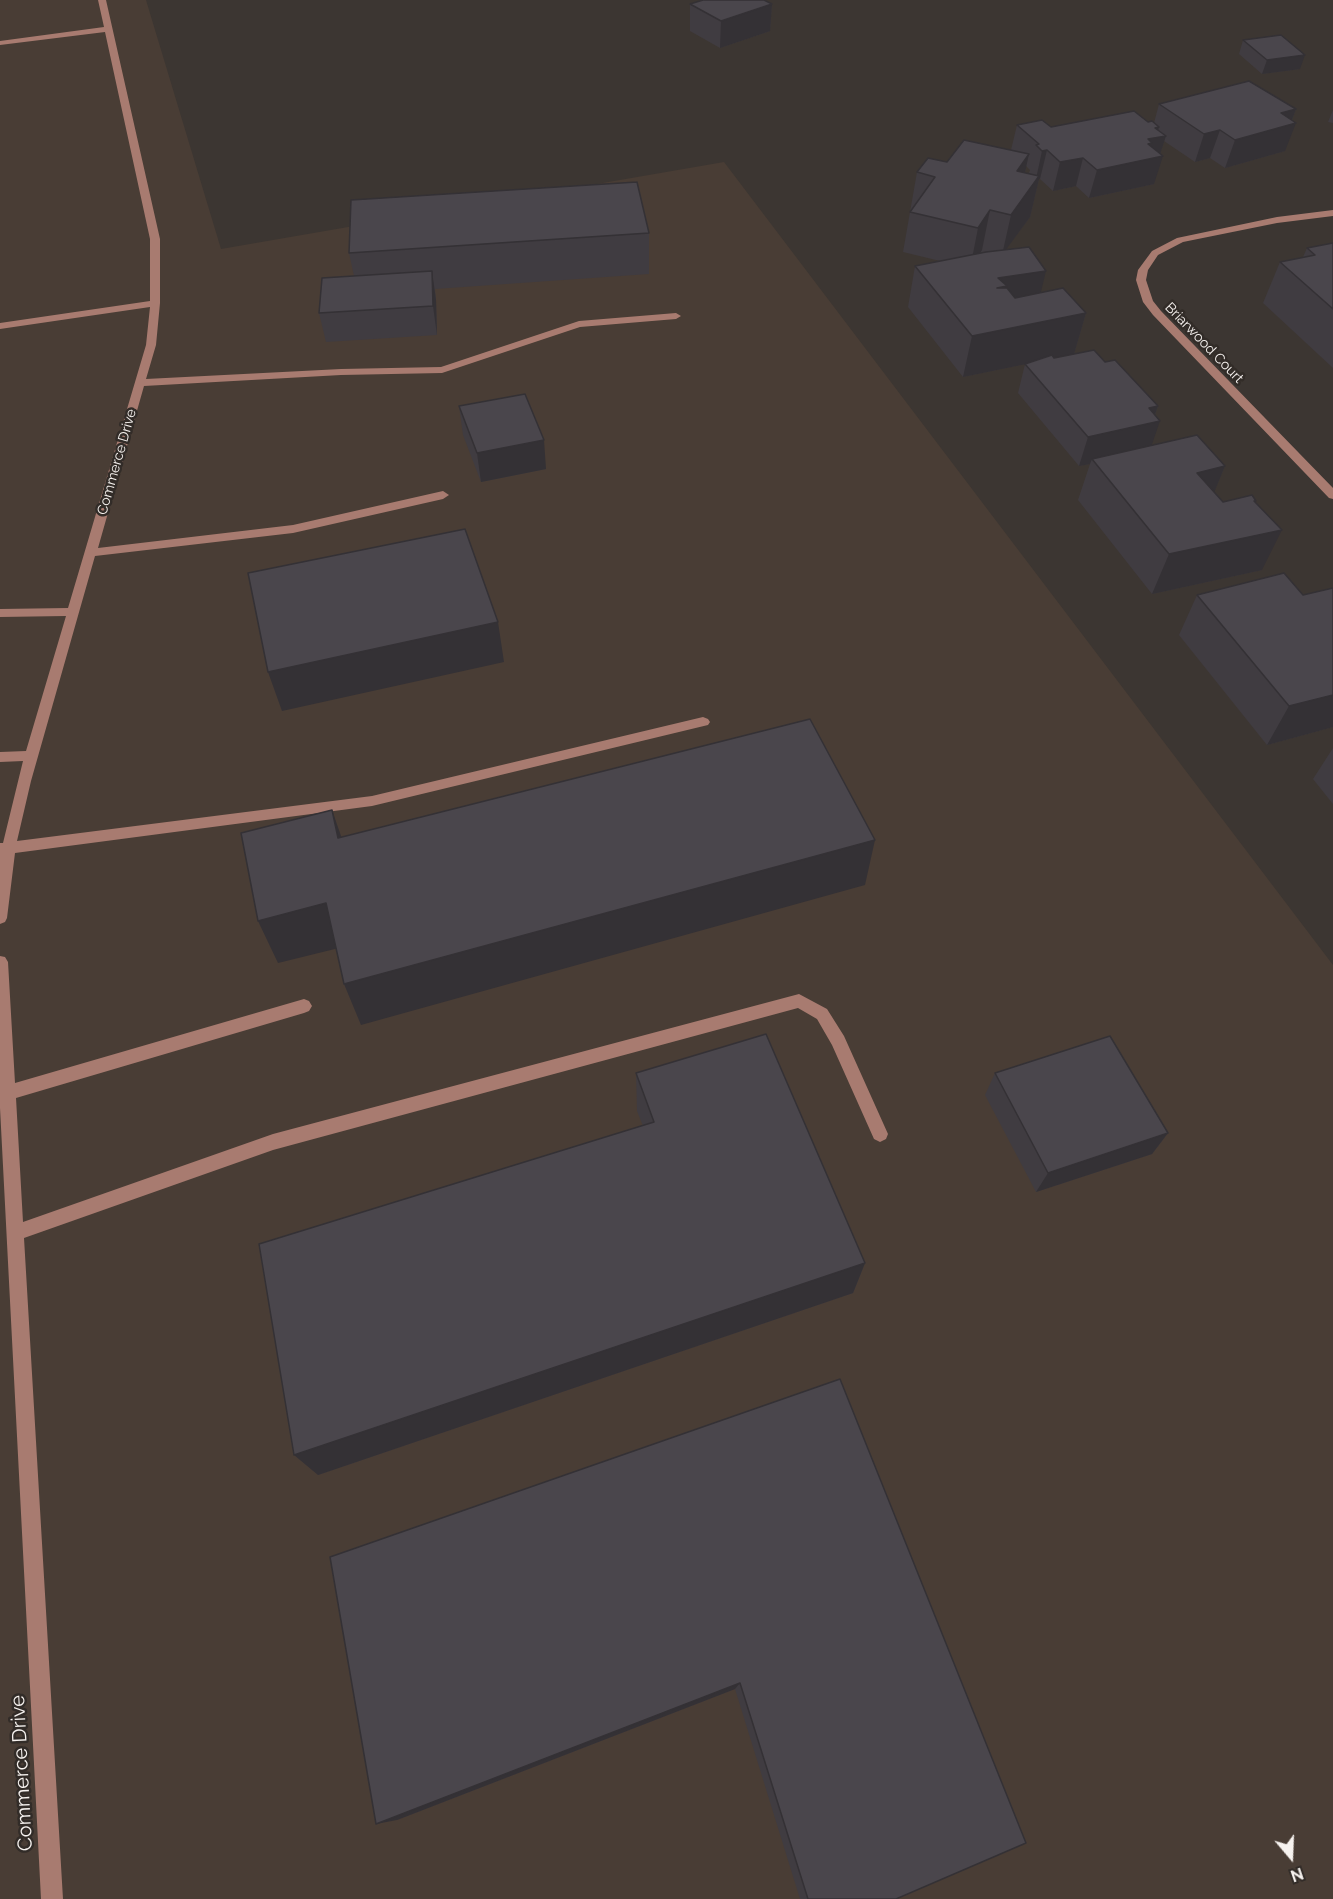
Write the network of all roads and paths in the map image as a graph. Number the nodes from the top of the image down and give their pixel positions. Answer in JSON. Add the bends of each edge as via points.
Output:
{"nodes":[{"id":1,"x":102,"y":0,"type":"edge"},
{"id":2,"x":108,"y":29,"type":"junction"},
{"id":3,"x":0,"y":43,"type":"edge"},
{"id":4,"x":1333,"y":213,"type":"edge"},
{"id":5,"x":156,"y":303,"type":"junction"},
{"id":6,"x":676,"y":316,"type":"dead end"},
{"id":7,"x":0,"y":326,"type":"edge"},
{"id":8,"x":140,"y":383,"type":"junction"},
{"id":9,"x":443,"y":495,"type":"dead end"},
{"id":10,"x":1333,"y":495,"type":"edge"},
{"id":11,"x":90,"y":553,"type":"junction"},
{"id":12,"x":74,"y":612,"type":"junction"},
{"id":13,"x":0,"y":613,"type":"edge"},
{"id":14,"x":703,"y":722,"type":"dead end"},
{"id":15,"x":32,"y":756,"type":"junction"},
{"id":16,"x":0,"y":757,"type":"edge"},
{"id":17,"x":4,"y":848,"type":"edge"},
{"id":18,"x":0,"y":918,"type":"edge"},
{"id":19,"x":0,"y":962,"type":"edge"},
{"id":20,"x":304,"y":1006,"type":"dead end"},
{"id":21,"x":7,"y":1093,"type":"junction"},
{"id":22,"x":880,"y":1134,"type":"dead end"},
{"id":23,"x":15,"y":1233,"type":"junction"},
{"id":24,"x":52,"y":1899,"type":"edge"}],
"edges":[{"from":1,"to":2,"type":"street","name":"Commerce Drive"},
{"from":2,"to":3,"type":"street"},
{"from":2,"to":5,"type":"street","name":"Commerce Drive","via":[[155,239]]},
{"from":4,"to":10,"type":"street","name":"Briarwood Court","via":[[1180,240],[1155,253],[1141,280],[1156,313]]},
{"from":5,"to":7,"type":"street"},
{"from":5,"to":8,"type":"street","name":"Commerce Drive","via":[[151,345]]},
{"from":6,"to":8,"type":"street","via":[[579,324],[442,370]]},
{"from":8,"to":11,"type":"street","name":"Commerce Drive"},
{"from":9,"to":11,"type":"street","via":[[293,529]]},
{"from":11,"to":12,"type":"street","name":"Commerce Drive"},
{"from":12,"to":13,"type":"street"},
{"from":12,"to":15,"type":"street","name":"Commerce Drive"},
{"from":14,"to":17,"type":"street","via":[[372,801]]},
{"from":15,"to":16,"type":"street"},
{"from":15,"to":17,"type":"street","name":"Commerce Drive"},
{"from":17,"to":18,"type":"street","name":"Commerce Drive"},
{"from":19,"to":21,"type":"street","name":"Commerce Drive"},
{"from":20,"to":21,"type":"street"},
{"from":21,"to":23,"type":"street","name":"Commerce Drive"},
{"from":22,"to":23,"type":"street","via":[[822,1014],[799,1001],[273,1142]]},
{"from":23,"to":24,"type":"street","name":"Commerce Drive"}]}
